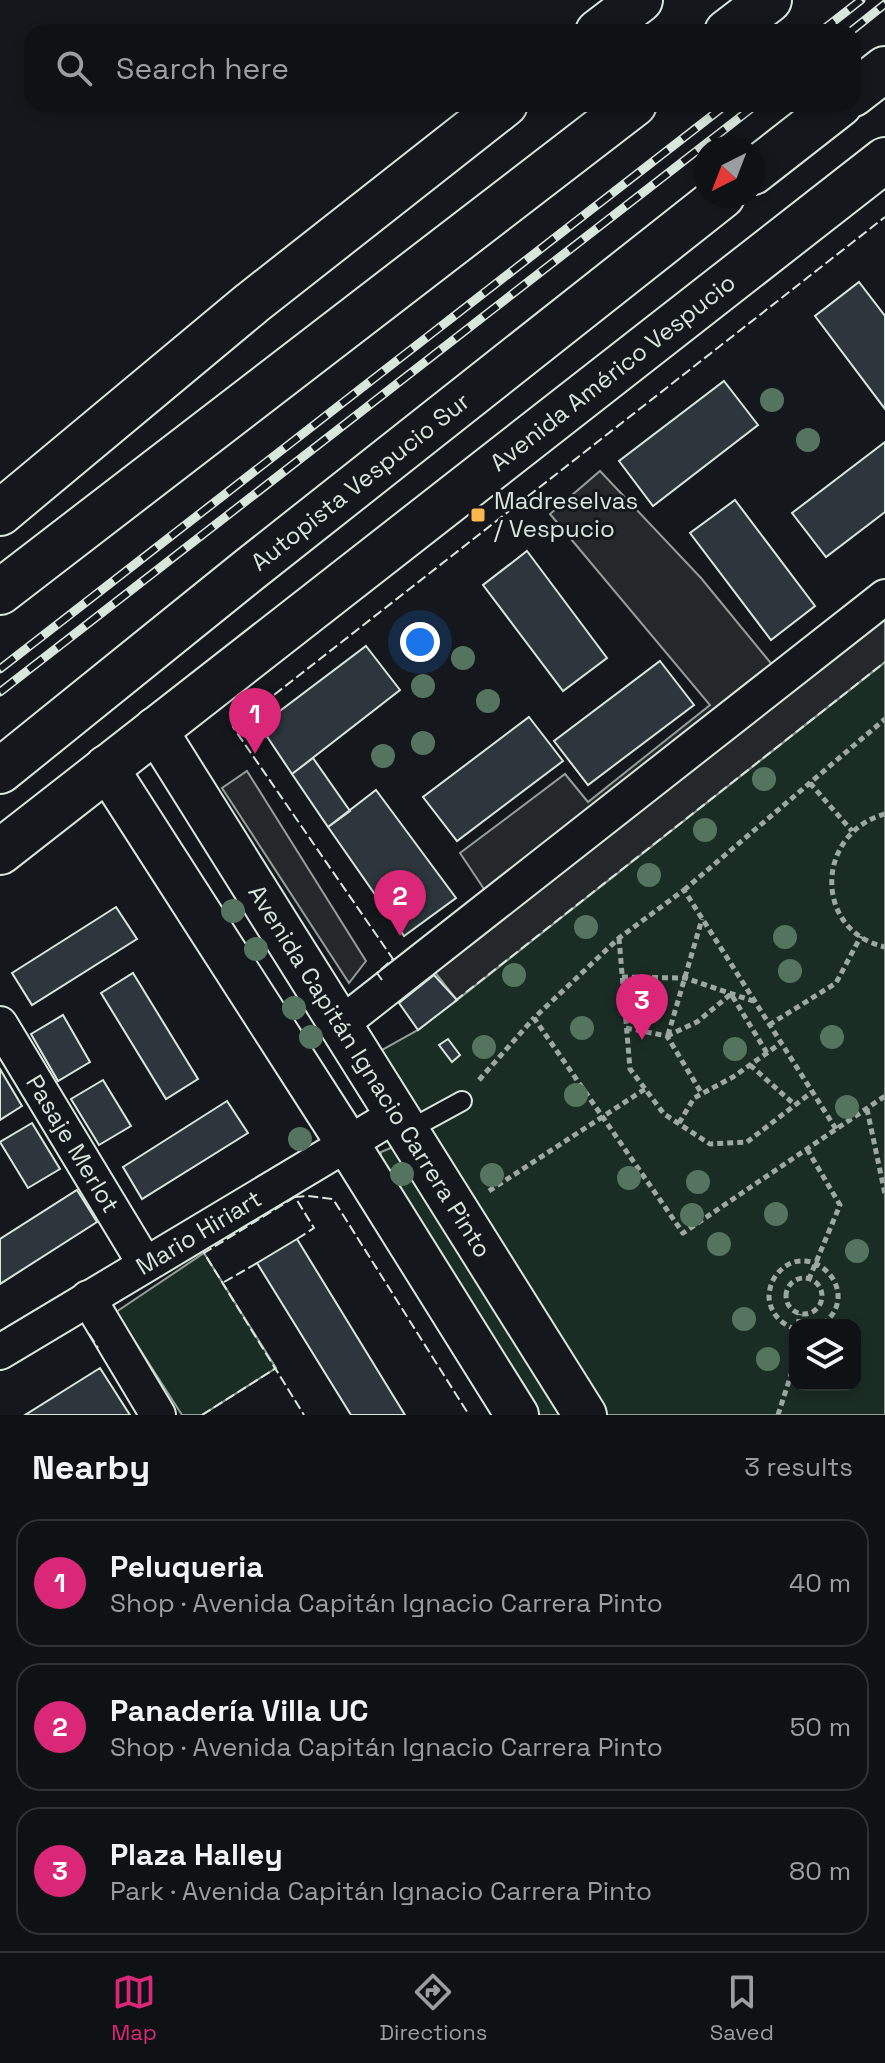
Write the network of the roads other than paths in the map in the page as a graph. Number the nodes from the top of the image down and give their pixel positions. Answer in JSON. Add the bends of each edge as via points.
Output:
{"nodes":[{"id":1,"x":640,"y":0,"type":"edge"},
{"id":2,"x":769,"y":0,"type":"edge"},
{"id":3,"x":608,"y":24,"type":"edge"},
{"id":4,"x":738,"y":24,"type":"edge"},
{"id":5,"x":885,"y":69,"type":"edge"},
{"id":6,"x":861,"y":88,"type":"edge"},
{"id":7,"x":495,"y":112,"type":"edge"},
{"id":8,"x":624,"y":112,"type":"edge"},
{"id":9,"x":830,"y":112,"type":"edge"},
{"id":10,"x":885,"y":160,"type":"edge"},
{"id":11,"x":765,"y":163,"type":"edge"},
{"id":12,"x":707,"y":208,"type":"edge"},
{"id":13,"x":0,"y":513,"type":"edge"},
{"id":14,"x":0,"y":592,"type":"edge"},
{"id":15,"x":885,"y":597,"type":"edge"},
{"id":16,"x":155,"y":729,"type":"junction"},
{"id":17,"x":106,"y":767,"type":"junction"},
{"id":18,"x":0,"y":771,"type":"edge"},
{"id":19,"x":0,"y":852,"type":"edge"},
{"id":20,"x":0,"y":1024,"type":"edge"},
{"id":21,"x":340,"y":1025,"type":"junction"},
{"id":22,"x":462,"y":1101,"type":"road end"},
{"id":23,"x":402,"y":1122,"type":"junction"},
{"id":24,"x":347,"y":1144,"type":"junction"},
{"id":25,"x":145,"y":1264,"type":"junction"},
{"id":26,"x":88,"y":1298,"type":"junction"},
{"id":27,"x":2,"y":1346,"type":"edge"},
{"id":28,"x":508,"y":1412,"type":"edge"},
{"id":29,"x":158,"y":1415,"type":"edge"},
{"id":30,"x":585,"y":1415,"type":"edge"}],
"edges":[{"from":1,"to":3,"type":"main road"},
{"from":2,"to":4,"type":"main road"},
{"from":5,"to":6,"type":"main road"},
{"from":7,"to":13,"type":"main road","via":[[252,303]]},
{"from":8,"to":14,"type":"main road"},
{"from":9,"to":11,"type":"main road"},
{"from":10,"to":16,"type":"main road","name":"Avenida Américo Vespucio"},
{"from":12,"to":18,"type":"main road","name":"Autopista Vespucio Sur"},
{"from":15,"to":21,"type":"street"},
{"from":16,"to":17,"type":"main road","name":"Avenida Américo Vespucio"},
{"from":16,"to":21,"type":"street","name":"Avenida Capitán Ignacio Carrera Pinto"},
{"from":17,"to":19,"type":"main road","name":"Avenida Américo Vespucio"},
{"from":17,"to":24,"type":"street"},
{"from":20,"to":25,"type":"street","name":"Pasaje Merlot"},
{"from":21,"to":23,"type":"street","name":"Avenida Capitán Ignacio Carrera Pinto"},
{"from":22,"to":23,"type":"lane"},
{"from":23,"to":24,"type":"street","name":"Mario Hiriart"},
{"from":23,"to":30,"type":"street","name":"Avenida Capitán Ignacio Carrera Pinto"},
{"from":24,"to":25,"type":"street","name":"Mario Hiriart"},
{"from":24,"to":28,"type":"street"},
{"from":25,"to":26,"type":"street","name":"Mario Hiriart"},
{"from":26,"to":27,"type":"street","name":"Mario Hiriart"},
{"from":26,"to":29,"type":"street"}]}
